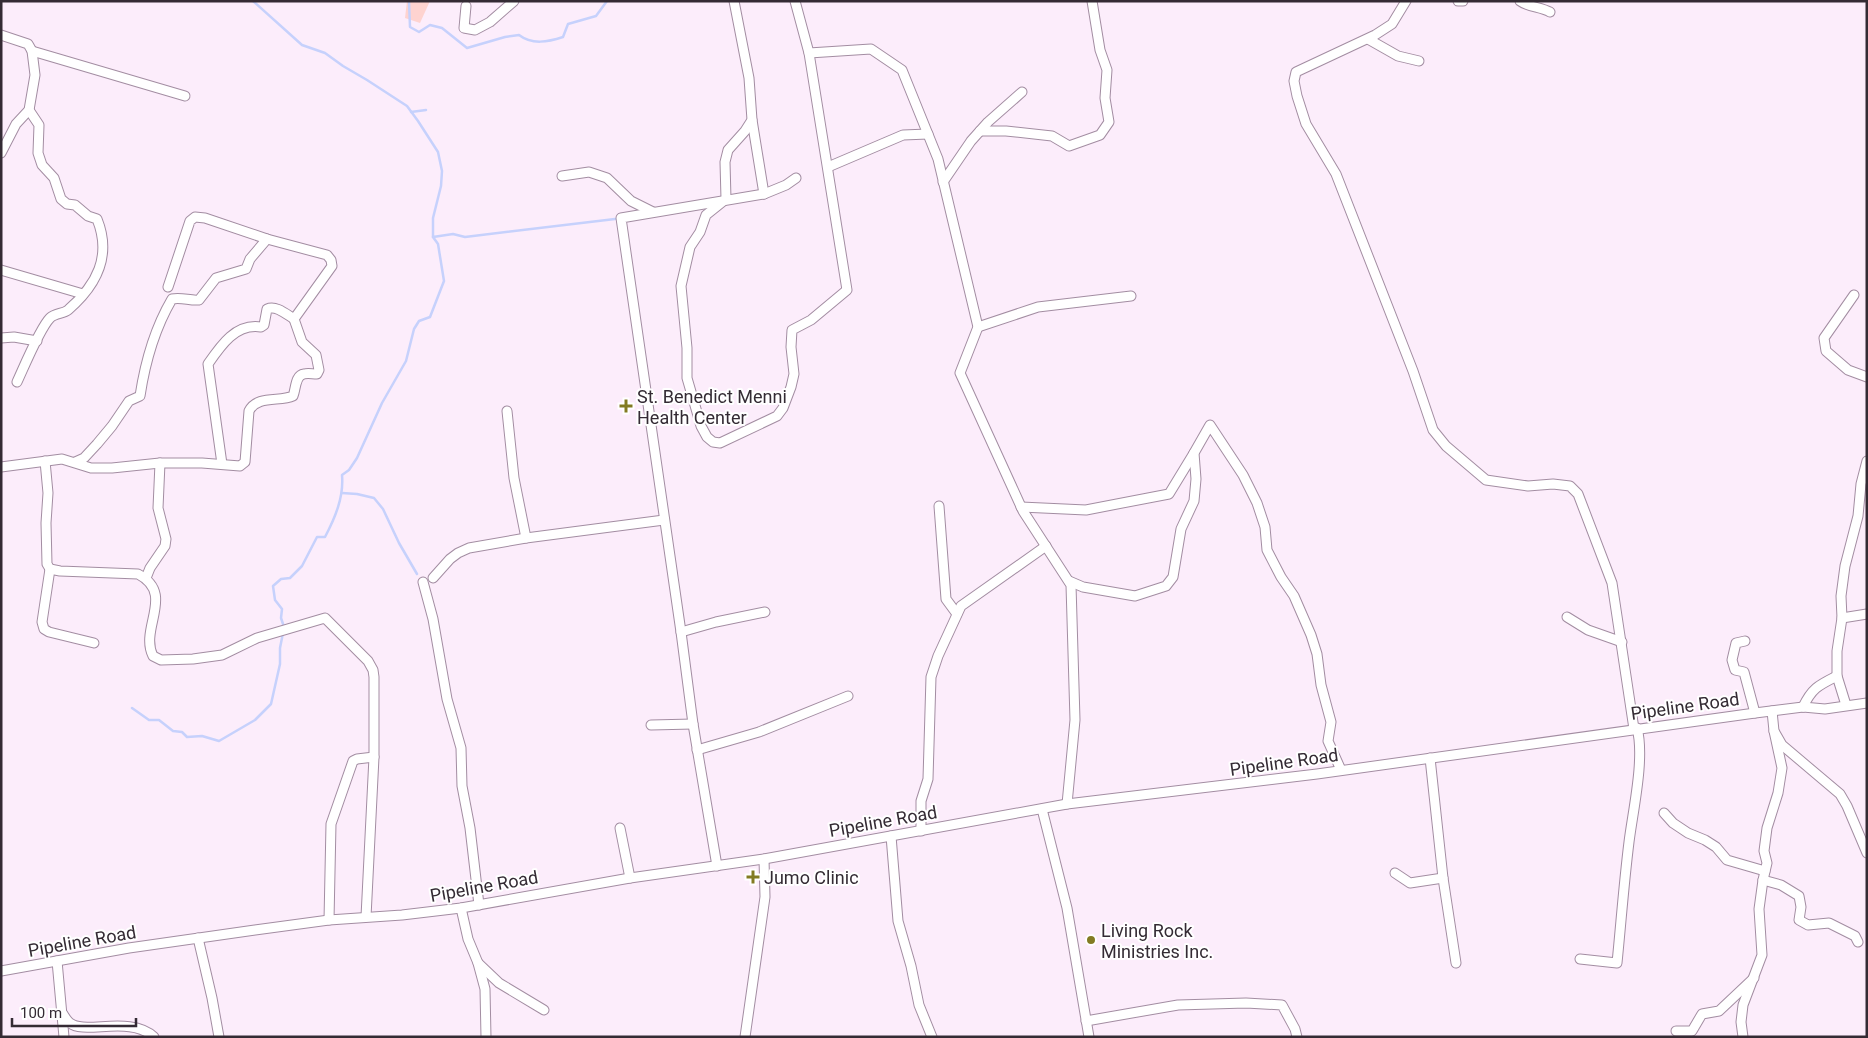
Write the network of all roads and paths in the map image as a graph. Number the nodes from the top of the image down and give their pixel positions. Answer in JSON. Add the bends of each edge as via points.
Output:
{"nodes":[{"id":1,"x":514,"y":1,"type":"edge"},
{"id":2,"x":734,"y":1,"type":"edge"},
{"id":3,"x":795,"y":1,"type":"edge"},
{"id":4,"x":1092,"y":1,"type":"edge"},
{"id":5,"x":1406,"y":1,"type":"edge"},
{"id":6,"x":1458,"y":1,"type":"edge"},
{"id":7,"x":1463,"y":1,"type":"edge"},
{"id":8,"x":1522,"y":2,"type":"edge"},
{"id":9,"x":466,"y":6,"type":"dead end"},
{"id":10,"x":1550,"y":12,"type":"dead end"},
{"id":11,"x":1,"y":35,"type":"edge"},
{"id":12,"x":1368,"y":39,"type":"junction"},
{"id":13,"x":32,"y":51,"type":"junction"},
{"id":14,"x":809,"y":53,"type":"junction"},
{"id":15,"x":1418,"y":61,"type":"dead end"},
{"id":16,"x":1022,"y":92,"type":"dead end"},
{"id":17,"x":184,"y":96,"type":"dead end"},
{"id":18,"x":29,"y":110,"type":"junction"},
{"id":19,"x":752,"y":120,"type":"junction"},
{"id":20,"x":980,"y":131,"type":"junction"},
{"id":21,"x":928,"y":134,"type":"junction"},
{"id":22,"x":1,"y":153,"type":"edge"},
{"id":23,"x":828,"y":167,"type":"junction"},
{"id":24,"x":562,"y":176,"type":"dead end"},
{"id":25,"x":796,"y":178,"type":"dead end"},
{"id":26,"x":943,"y":182,"type":"junction"},
{"id":27,"x":764,"y":194,"type":"junction"},
{"id":28,"x":726,"y":200,"type":"junction"},
{"id":29,"x":653,"y":212,"type":"junction"},
{"id":30,"x":267,"y":239,"type":"junction"},
{"id":31,"x":1,"y":270,"type":"edge"},
{"id":32,"x":168,"y":287,"type":"dead end"},
{"id":33,"x":82,"y":294,"type":"junction"},
{"id":34,"x":1854,"y":294,"type":"dead end"},
{"id":35,"x":1131,"y":296,"type":"dead end"},
{"id":36,"x":294,"y":319,"type":"junction"},
{"id":37,"x":978,"y":327,"type":"junction"},
{"id":38,"x":1,"y":338,"type":"edge"},
{"id":39,"x":37,"y":341,"type":"junction"},
{"id":40,"x":1867,"y":377,"type":"edge"},
{"id":41,"x":17,"y":382,"type":"dead end"},
{"id":42,"x":507,"y":411,"type":"dead end"},
{"id":43,"x":1194,"y":453,"type":"junction"},
{"id":44,"x":45,"y":461,"type":"junction"},
{"id":45,"x":1867,"y":461,"type":"edge"},
{"id":46,"x":75,"y":462,"type":"junction"},
{"id":47,"x":160,"y":462,"type":"junction"},
{"id":48,"x":222,"y":464,"type":"junction"},
{"id":49,"x":1,"y":466,"type":"edge"},
{"id":50,"x":939,"y":506,"type":"dead end"},
{"id":51,"x":1021,"y":507,"type":"junction"},
{"id":52,"x":664,"y":520,"type":"junction"},
{"id":53,"x":526,"y":538,"type":"junction"},
{"id":54,"x":1046,"y":546,"type":"junction"},
{"id":55,"x":50,"y":569,"type":"junction"},
{"id":56,"x":146,"y":578,"type":"junction"},
{"id":57,"x":433,"y":578,"type":"dead end"},
{"id":58,"x":1069,"y":581,"type":"junction"},
{"id":59,"x":423,"y":582,"type":"dead end"},
{"id":60,"x":1083,"y":587,"type":"junction"},
{"id":61,"x":1071,"y":598,"type":"junction"},
{"id":62,"x":765,"y":612,"type":"dead end"},
{"id":63,"x":957,"y":614,"type":"junction"},
{"id":64,"x":1867,"y":614,"type":"edge"},
{"id":65,"x":1567,"y":618,"type":"dead end"},
{"id":66,"x":1842,"y":618,"type":"junction"},
{"id":67,"x":681,"y":632,"type":"junction"},
{"id":68,"x":1745,"y":641,"type":"dead end"},
{"id":69,"x":1622,"y":642,"type":"junction"},
{"id":70,"x":94,"y":643,"type":"dead end"},
{"id":71,"x":1837,"y":676,"type":"junction"},
{"id":72,"x":848,"y":696,"type":"dead end"},
{"id":73,"x":1867,"y":702,"type":"edge"},
{"id":74,"x":1846,"y":706,"type":"junction"},
{"id":75,"x":1804,"y":707,"type":"junction"},
{"id":76,"x":1772,"y":711,"type":"junction"},
{"id":77,"x":1755,"y":713,"type":"junction"},
{"id":78,"x":693,"y":724,"type":"junction"},
{"id":79,"x":651,"y":725,"type":"dead end"},
{"id":80,"x":1635,"y":729,"type":"junction"},
{"id":81,"x":1774,"y":732,"type":"junction"},
{"id":82,"x":698,"y":750,"type":"junction"},
{"id":83,"x":374,"y":758,"type":"junction"},
{"id":84,"x":1430,"y":758,"type":"junction"},
{"id":85,"x":1341,"y":770,"type":"junction"},
{"id":86,"x":1067,"y":804,"type":"junction"},
{"id":87,"x":1042,"y":809,"type":"junction"},
{"id":88,"x":1664,"y":813,"type":"dead end"},
{"id":89,"x":620,"y":828,"type":"dead end"},
{"id":90,"x":921,"y":831,"type":"junction"},
{"id":91,"x":891,"y":836,"type":"junction"},
{"id":92,"x":1867,"y":852,"type":"edge"},
{"id":93,"x":764,"y":859,"type":"junction"},
{"id":94,"x":717,"y":866,"type":"junction"},
{"id":95,"x":1395,"y":873,"type":"dead end"},
{"id":96,"x":1764,"y":876,"type":"junction"},
{"id":97,"x":630,"y":878,"type":"junction"},
{"id":98,"x":1443,"y":878,"type":"junction"},
{"id":99,"x":479,"y":905,"type":"junction"},
{"id":100,"x":461,"y":908,"type":"junction"},
{"id":101,"x":366,"y":918,"type":"junction"},
{"id":102,"x":329,"y":920,"type":"junction"},
{"id":103,"x":198,"y":938,"type":"junction"},
{"id":104,"x":1858,"y":942,"type":"dead end"},
{"id":105,"x":1580,"y":959,"type":"dead end"},
{"id":106,"x":56,"y":961,"type":"junction"},
{"id":107,"x":478,"y":963,"type":"junction"},
{"id":108,"x":1456,"y":963,"type":"dead end"},
{"id":109,"x":1,"y":970,"type":"edge"},
{"id":110,"x":1754,"y":977,"type":"junction"},
{"id":111,"x":544,"y":1010,"type":"dead end"},
{"id":112,"x":63,"y":1014,"type":"junction"},
{"id":113,"x":1086,"y":1021,"type":"junction"},
{"id":114,"x":1676,"y":1031,"type":"dead end"},
{"id":115,"x":64,"y":1037,"type":"edge"},
{"id":116,"x":154,"y":1037,"type":"edge"},
{"id":117,"x":219,"y":1037,"type":"edge"},
{"id":118,"x":486,"y":1037,"type":"edge"},
{"id":119,"x":745,"y":1037,"type":"edge"},
{"id":120,"x":932,"y":1037,"type":"edge"},
{"id":121,"x":1089,"y":1037,"type":"edge"},
{"id":122,"x":1297,"y":1037,"type":"edge"},
{"id":123,"x":1743,"y":1037,"type":"edge"}],
"edges":[{"from":1,"to":9,"type":"street","via":[[476,30],[464,28]]},
{"from":2,"to":19,"type":"street","via":[[749,78]]},
{"from":3,"to":14,"type":"street"},
{"from":4,"to":20,"type":"street","via":[[1100,50],[1107,70],[1105,98],[1109,122],[1100,135],[1068,146],[1052,136]]},
{"from":5,"to":12,"type":"street","via":[[1392,24]]},
{"from":6,"to":7,"type":"street"},
{"from":8,"to":10,"type":"street"},
{"from":11,"to":13,"type":"street","via":[[28,44]]},
{"from":12,"to":15,"type":"street","via":[[1398,56]]},
{"from":12,"to":69,"type":"street","via":[[1296,72],[1294,81],[1306,124],[1336,174],[1413,370],[1433,430],[1446,446],[1486,480],[1528,486],[1570,486],[1578,494],[1612,583]]},
{"from":13,"to":17,"type":"street"},
{"from":13,"to":18,"type":"street","via":[[34,86]]},
{"from":14,"to":21,"type":"street","via":[[871,49],[902,70]]},
{"from":14,"to":23,"type":"street"},
{"from":16,"to":20,"type":"street"},
{"from":18,"to":22,"type":"street","via":[[16,124]]},
{"from":18,"to":33,"type":"street","via":[[39,125],[38,153],[42,165],[54,178],[61,199],[98,221],[104,254],[97,275]]},
{"from":19,"to":27,"type":"street"},
{"from":19,"to":28,"type":"street","via":[[728,150],[725,162]]},
{"from":20,"to":26,"type":"street"},
{"from":21,"to":23,"type":"street","via":[[903,135]]},
{"from":21,"to":26,"type":"street"},
{"from":23,"to":28,"type":"street","via":[[847,290],[811,320],[792,330],[792,387],[777,416],[720,443],[707,437],[701,426],[687,378],[681,286],[690,248],[706,216]]},
{"from":24,"to":29,"type":"street","via":[[589,172],[607,178],[631,201]]},
{"from":25,"to":27,"type":"street"},
{"from":26,"to":37,"type":"street"},
{"from":27,"to":28,"type":"street"},
{"from":28,"to":29,"type":"street"},
{"from":29,"to":52,"type":"street","via":[[621,218]]},
{"from":30,"to":32,"type":"street","via":[[195,217],[190,221]]},
{"from":30,"to":36,"type":"street","via":[[327,255],[331,260],[332,266]]},
{"from":30,"to":46,"type":"street","via":[[246,269],[216,278],[200,300],[172,299],[155,336],[140,396],[129,401],[97,444],[84,458]]},
{"from":31,"to":33,"type":"street"},
{"from":33,"to":39,"type":"street","via":[[66,312],[52,316]]},
{"from":34,"to":40,"type":"street","via":[[1824,338],[1826,351],[1848,370]]},
{"from":35,"to":37,"type":"street","via":[[1038,307]]},
{"from":36,"to":48,"type":"street","via":[[279,309],[267,308],[264,325],[240,330],[218,349],[208,364]]},
{"from":36,"to":48,"type":"street","via":[[302,342],[316,355],[319,370],[316,374],[299,375],[293,396],[251,406],[245,462],[240,466]]},
{"from":37,"to":51,"type":"street","via":[[960,373]]},
{"from":38,"to":39,"type":"street"},
{"from":39,"to":41,"type":"street"},
{"from":42,"to":53,"type":"street","via":[[514,478]]},
{"from":43,"to":51,"type":"street","via":[[1169,494],[1086,510]]},
{"from":43,"to":60,"type":"street","via":[[1194,501],[1181,529],[1173,577],[1166,586],[1135,596]]},
{"from":43,"to":85,"type":"street","via":[[1210,425],[1257,503],[1265,527],[1267,550],[1294,596],[1317,654],[1331,722],[1328,741]]},
{"from":44,"to":46,"type":"street","via":[[62,459]]},
{"from":44,"to":49,"type":"street"},
{"from":44,"to":55,"type":"street","via":[[48,493],[46,558]]},
{"from":45,"to":66,"type":"street","via":[[1845,566]]},
{"from":46,"to":47,"type":"street","via":[[91,468]]},
{"from":47,"to":48,"type":"street"},
{"from":47,"to":56,"type":"street","via":[[158,508],[166,539]]},
{"from":50,"to":63,"type":"street","via":[[946,599]]},
{"from":51,"to":54,"type":"street"},
{"from":52,"to":53,"type":"street"},
{"from":52,"to":67,"type":"street"},
{"from":53,"to":57,"type":"street","via":[[458,552]]},
{"from":54,"to":58,"type":"street"},
{"from":54,"to":63,"type":"street","via":[[961,606]]},
{"from":55,"to":56,"type":"street","via":[[138,574]]},
{"from":55,"to":70,"type":"street","via":[[42,622],[44,629]]},
{"from":56,"to":83,"type":"street","via":[[156,596],[151,649],[153,656],[161,660],[222,654],[257,638],[325,618],[373,670]]},
{"from":58,"to":60,"type":"street"},
{"from":58,"to":61,"type":"street"},
{"from":59,"to":99,"type":"street","via":[[460,748],[462,786]]},
{"from":60,"to":61,"type":"street"},
{"from":61,"to":86,"type":"street","via":[[1075,720]]},
{"from":62,"to":67,"type":"street"},
{"from":63,"to":90,"type":"street","via":[[931,678],[928,778],[921,801]]},
{"from":64,"to":66,"type":"street"},
{"from":65,"to":69,"type":"street","via":[[1588,630]]},
{"from":66,"to":71,"type":"street"},
{"from":67,"to":78,"type":"street"},
{"from":68,"to":77,"type":"street","via":[[1736,643],[1732,660],[1735,670],[1744,672]]},
{"from":69,"to":80,"type":"street"},
{"from":71,"to":74,"type":"street"},
{"from":71,"to":75,"type":"street","via":[[1818,686]]},
{"from":72,"to":82,"type":"street","via":[[758,732]]},
{"from":73,"to":74,"type":"street","name":"Pipeline Road"},
{"from":74,"to":75,"type":"street","name":"Pipeline Road"},
{"from":75,"to":76,"type":"street","name":"Pipeline Road"},
{"from":76,"to":77,"type":"street","name":"Pipeline Road"},
{"from":76,"to":81,"type":"street"},
{"from":77,"to":80,"type":"street","name":"Pipeline Road"},
{"from":78,"to":79,"type":"street"},
{"from":78,"to":82,"type":"street"},
{"from":80,"to":84,"type":"street","name":"Pipeline Road"},
{"from":80,"to":105,"type":"street","via":[[1640,739],[1640,758],[1617,963]]},
{"from":81,"to":92,"type":"street","via":[[1782,745],[1840,794]]},
{"from":81,"to":96,"type":"street","via":[[1782,768],[1767,828]]},
{"from":82,"to":94,"type":"street"},
{"from":83,"to":101,"type":"street"},
{"from":83,"to":102,"type":"street","via":[[354,761],[331,824]]},
{"from":84,"to":85,"type":"street","name":"Pipeline Road"},
{"from":84,"to":98,"type":"street"},
{"from":85,"to":86,"type":"street","name":"Pipeline Road"},
{"from":86,"to":87,"type":"street","name":"Pipeline Road"},
{"from":87,"to":90,"type":"street","name":"Pipeline Road"},
{"from":87,"to":113,"type":"street","via":[[1067,908]]},
{"from":88,"to":96,"type":"street","via":[[1688,833],[1716,847],[1728,860]]},
{"from":89,"to":97,"type":"street"},
{"from":90,"to":91,"type":"street","name":"Pipeline Road"},
{"from":91,"to":93,"type":"street","name":"Pipeline Road"},
{"from":91,"to":120,"type":"street","via":[[898,921],[919,1005]]},
{"from":93,"to":94,"type":"street","name":"Pipeline Road"},
{"from":93,"to":119,"type":"street","via":[[763,905]]},
{"from":94,"to":97,"type":"street","name":"Pipeline Road"},
{"from":95,"to":98,"type":"street","via":[[1410,884]]},
{"from":96,"to":104,"type":"street","via":[[1799,896],[1802,907],[1799,920],[1808,925],[1829,923],[1855,936]]},
{"from":96,"to":110,"type":"street","via":[[1759,909],[1762,956]]},
{"from":97,"to":99,"type":"street","name":"Pipeline Road"},
{"from":98,"to":108,"type":"street"},
{"from":99,"to":100,"type":"street","name":"Pipeline Road"},
{"from":100,"to":101,"type":"street","name":"Pipeline Road"},
{"from":100,"to":107,"type":"street","via":[[468,940]]},
{"from":101,"to":102,"type":"street","name":"Pipeline Road"},
{"from":102,"to":103,"type":"street","name":"Pipeline Road"},
{"from":103,"to":106,"type":"street","name":"Pipeline Road"},
{"from":103,"to":117,"type":"street"},
{"from":106,"to":109,"type":"street","name":"Pipeline Road"},
{"from":106,"to":112,"type":"street"},
{"from":107,"to":111,"type":"street","via":[[500,983]]},
{"from":107,"to":118,"type":"street","via":[[485,989]]},
{"from":110,"to":114,"type":"street","via":[[1719,1011],[1702,1014],[1692,1031]]},
{"from":110,"to":123,"type":"street","via":[[1743,1005]]},
{"from":112,"to":115,"type":"street"},
{"from":112,"to":116,"type":"street","via":[[70,1024],[79,1028],[124,1026],[138,1028]]},
{"from":113,"to":121,"type":"street"},
{"from":113,"to":122,"type":"street","via":[[1178,1005],[1282,1005]]}]}
